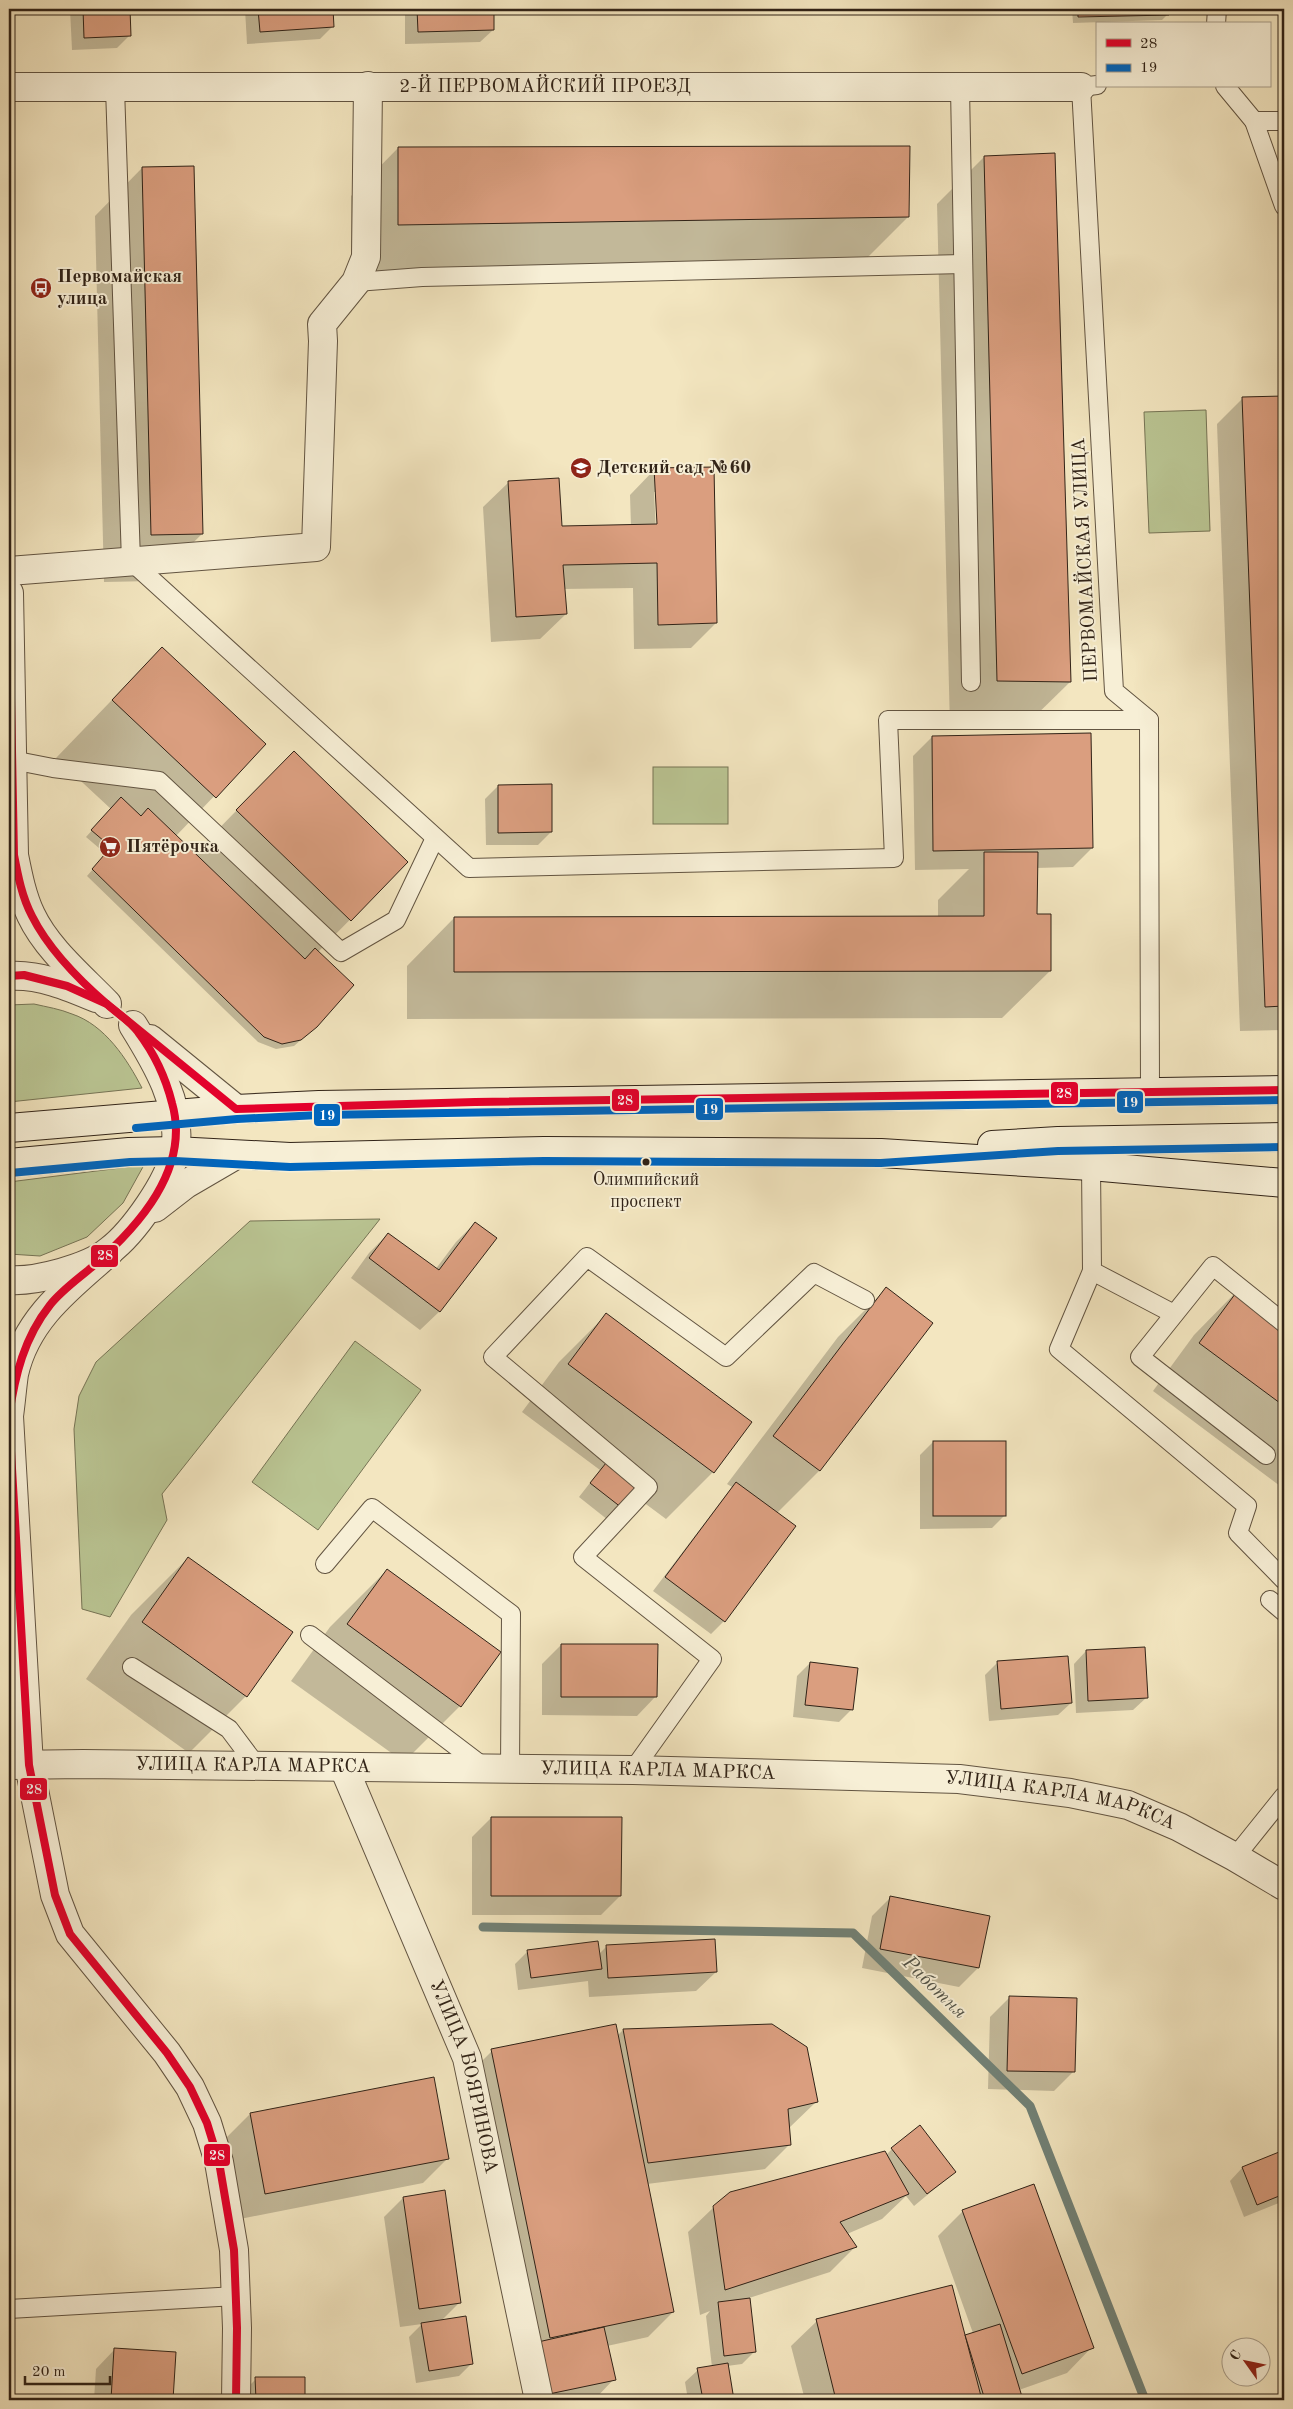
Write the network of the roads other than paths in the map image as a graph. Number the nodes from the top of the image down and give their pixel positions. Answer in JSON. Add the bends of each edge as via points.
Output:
{"nodes":[{"id":1,"x":1216,"y":9,"type":"edge"},
{"id":2,"x":1216,"y":22,"type":"edge"},
{"id":3,"x":368,"y":86,"type":"junction"},
{"id":4,"x":1089,"y":86,"type":"edge"},
{"id":5,"x":9,"y":87,"type":"edge"},
{"id":6,"x":115,"y":88,"type":"junction"},
{"id":7,"x":960,"y":88,"type":"junction"},
{"id":8,"x":1227,"y":88,"type":"edge"},
{"id":9,"x":1254,"y":120,"type":"junction"},
{"id":10,"x":1284,"y":121,"type":"edge"},
{"id":11,"x":1284,"y":206,"type":"edge"},
{"id":12,"x":963,"y":264,"type":"junction"},
{"id":13,"x":356,"y":282,"type":"junction"},
{"id":14,"x":131,"y":561,"type":"junction"},
{"id":15,"x":9,"y":571,"type":"edge"},
{"id":16,"x":9,"y":592,"type":"edge"},
{"id":17,"x":971,"y":682,"type":"dead end"},
{"id":18,"x":1149,"y":720,"type":"junction"},
{"id":19,"x":12,"y":760,"type":"junction"},
{"id":20,"x":435,"y":838,"type":"junction"},
{"id":21,"x":11,"y":864,"type":"edge"},
{"id":22,"x":9,"y":976,"type":"edge"},
{"id":23,"x":107,"y":1004,"type":"junction"},
{"id":24,"x":133,"y":1025,"type":"junction"},
{"id":25,"x":1284,"y":1090,"type":"edge"},
{"id":26,"x":1150,"y":1092,"type":"junction"},
{"id":27,"x":236,"y":1109,"type":"junction"},
{"id":28,"x":175,"y":1115,"type":"junction"},
{"id":29,"x":9,"y":1128,"type":"edge"},
{"id":30,"x":1284,"y":1137,"type":"edge"},
{"id":31,"x":176,"y":1151,"type":"junction"},
{"id":32,"x":881,"y":1153,"type":"junction"},
{"id":33,"x":234,"y":1156,"type":"junction"},
{"id":34,"x":9,"y":1163,"type":"edge"},
{"id":35,"x":1091,"y":1166,"type":"junction"},
{"id":36,"x":1284,"y":1182,"type":"edge"},
{"id":37,"x":138,"y":1221,"type":"junction"},
{"id":38,"x":109,"y":1252,"type":"junction"},
{"id":39,"x":1092,"y":1271,"type":"junction"},
{"id":40,"x":9,"y":1280,"type":"edge"},
{"id":41,"x":865,"y":1300,"type":"dead end"},
{"id":42,"x":1174,"y":1314,"type":"junction"},
{"id":43,"x":1284,"y":1323,"type":"edge"},
{"id":44,"x":9,"y":1416,"type":"edge"},
{"id":45,"x":1266,"y":1455,"type":"dead end"},
{"id":46,"x":325,"y":1564,"type":"dead end"},
{"id":47,"x":1284,"y":1580,"type":"edge"},
{"id":48,"x":310,"y":1635,"type":"dead end"},
{"id":49,"x":132,"y":1667,"type":"dead end"},
{"id":50,"x":19,"y":1765,"type":"edge"},
{"id":51,"x":256,"y":1766,"type":"junction"},
{"id":52,"x":344,"y":1768,"type":"junction"},
{"id":53,"x":498,"y":1769,"type":"junction"},
{"id":54,"x":633,"y":1770,"type":"junction"},
{"id":55,"x":1284,"y":1796,"type":"edge"},
{"id":56,"x":1235,"y":1857,"type":"junction"},
{"id":57,"x":1284,"y":1886,"type":"edge"},
{"id":58,"x":236,"y":2296,"type":"junction"},
{"id":59,"x":9,"y":2309,"type":"edge"},
{"id":60,"x":236,"y":2400,"type":"edge"},
{"id":61,"x":540,"y":2400,"type":"edge"}],
"edges":[{"from":1,"to":2,"type":"lane"},
{"from":3,"to":6,"type":"street","name":"2-Й ПЕРВОМАЙСКИЙ ПРОЕЗД"},
{"from":3,"to":7,"type":"street","name":"2-Й ПЕРВОМАЙСКИЙ ПРОЕЗД"},
{"from":3,"to":13,"type":"street","via":[[366,257]]},
{"from":4,"to":7,"type":"street","name":"2-Й ПЕРВОМАЙСКИЙ ПРОЕЗД"},
{"from":4,"to":18,"type":"lane","name":"ПЕРВОМАЙСКАЯ УЛИЦА","via":[[1114,691]]},
{"from":5,"to":6,"type":"street","name":"2-Й ПЕРВОМАЙСКИЙ ПРОЕЗД"},
{"from":6,"to":14,"type":"lane"},
{"from":7,"to":12,"type":"lane"},
{"from":8,"to":9,"type":"lane"},
{"from":9,"to":10,"type":"lane"},
{"from":9,"to":11,"type":"lane"},
{"from":12,"to":13,"type":"lane","via":[[422,277]]},
{"from":12,"to":17,"type":"lane"},
{"from":13,"to":14,"type":"street","via":[[322,324],[316,548]]},
{"from":14,"to":15,"type":"street"},
{"from":14,"to":20,"type":"lane"},
{"from":16,"to":19,"type":"street"},
{"from":18,"to":20,"type":"lane","via":[[888,720],[894,858],[469,868]]},
{"from":18,"to":26,"type":"lane"},
{"from":19,"to":20,"type":"lane","via":[[62,770],[160,782],[341,952],[396,920]]},
{"from":19,"to":21,"type":"street"},
{"from":21,"to":23,"type":"street","via":[[32,916],[50,944]]},
{"from":22,"to":23,"type":"street","via":[[24,975],[67,986]]},
{"from":23,"to":24,"type":"street"},
{"from":24,"to":27,"type":"street"},
{"from":24,"to":28,"type":"street","via":[[160,1068]]},
{"from":25,"to":26,"type":"street"},
{"from":26,"to":27,"type":"street","via":[[474,1102]]},
{"from":27,"to":28,"type":"street"},
{"from":28,"to":29,"type":"street"},
{"from":28,"to":31,"type":"street"},
{"from":30,"to":32,"type":"street","via":[[1058,1141]]},
{"from":31,"to":33,"type":"street"},
{"from":31,"to":34,"type":"street"},
{"from":31,"to":37,"type":"street","via":[[165,1181]]},
{"from":32,"to":33,"type":"street","via":[[544,1151]]},
{"from":32,"to":35,"type":"street"},
{"from":33,"to":37,"type":"street","via":[[186,1184]]},
{"from":35,"to":36,"type":"street"},
{"from":35,"to":39,"type":"lane"},
{"from":37,"to":38,"type":"street"},
{"from":38,"to":40,"type":"street","via":[[59,1275]]},
{"from":38,"to":44,"type":"street","via":[[51,1303],[28,1336],[15,1373]]},
{"from":39,"to":42,"type":"lane"},
{"from":39,"to":47,"type":"lane","via":[[1059,1350],[1247,1506],[1238,1533]]},
{"from":41,"to":54,"type":"lane","via":[[814,1273],[726,1357],[587,1257],[493,1358],[648,1487],[583,1557],[712,1659]]},
{"from":42,"to":43,"type":"lane","via":[[1213,1266]]},
{"from":42,"to":45,"type":"lane","via":[[1140,1358]]},
{"from":44,"to":50,"type":"street"},
{"from":46,"to":53,"type":"lane","via":[[372,1508],[511,1614]]},
{"from":48,"to":53,"type":"lane"},
{"from":49,"to":51,"type":"lane","via":[[229,1729]]},
{"from":50,"to":51,"type":"street","name":"УЛИЦА КАРЛА МАРКСА"},
{"from":50,"to":58,"type":"street","via":[[54,1895],[70,1934],[167,2053],[190,2087],[207,2123],[219,2162],[234,2250]]},
{"from":51,"to":52,"type":"street","name":"УЛИЦА КАРЛА МАРКСА"},
{"from":52,"to":53,"type":"street","name":"УЛИЦА КАРЛА МАРКСА"},
{"from":52,"to":61,"type":"street","name":"УЛИЦА БОЯРИНОВА","via":[[467,2058]]},
{"from":53,"to":54,"type":"street","name":"УЛИЦА КАРЛА МАРКСА"},
{"from":54,"to":56,"type":"street","name":"УЛИЦА КАРЛА МАРКСА","via":[[959,1779],[1070,1793],[1128,1805]]},
{"from":55,"to":56,"type":"lane"},
{"from":56,"to":57,"type":"street","name":"УЛИЦА КАРЛА МАРКСА"},
{"from":58,"to":59,"type":"lane"},
{"from":58,"to":60,"type":"street"}]}
